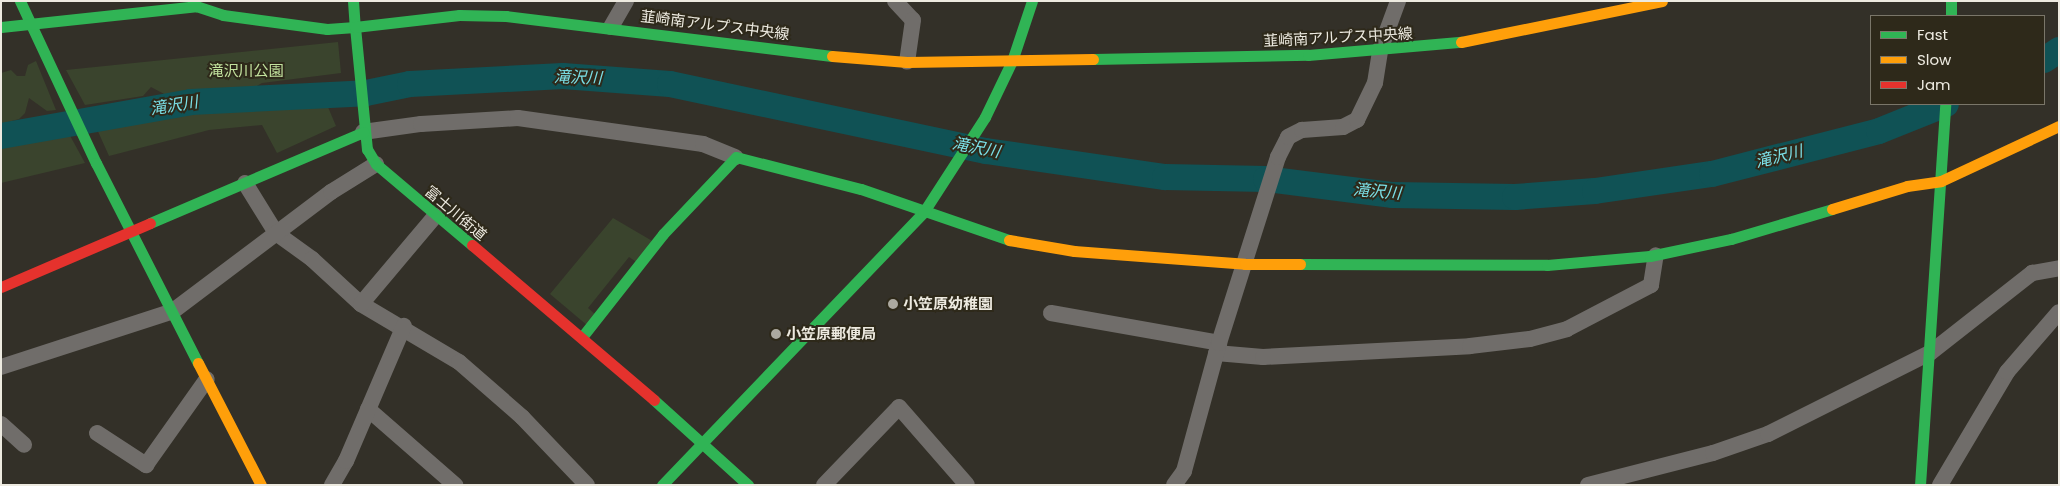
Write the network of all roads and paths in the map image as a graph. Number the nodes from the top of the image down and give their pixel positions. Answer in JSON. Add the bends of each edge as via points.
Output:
{"nodes":[{"id":1,"x":353,"y":1,"type":"edge"},
{"id":2,"x":626,"y":1,"type":"edge"},
{"id":3,"x":895,"y":1,"type":"edge"},
{"id":4,"x":1032,"y":1,"type":"edge"},
{"id":5,"x":1398,"y":1,"type":"edge"},
{"id":6,"x":1662,"y":1,"type":"edge"},
{"id":7,"x":1951,"y":1,"type":"edge"},
{"id":8,"x":18,"y":2,"type":"edge"},
{"id":9,"x":195,"y":4,"type":"edge"},
{"id":10,"x":1950,"y":15,"type":"edge"},
{"id":11,"x":32,"y":24,"type":"junction"},
{"id":12,"x":1,"y":27,"type":"edge"},
{"id":13,"x":355,"y":27,"type":"junction"},
{"id":14,"x":611,"y":27,"type":"junction"},
{"id":15,"x":1380,"y":50,"type":"junction"},
{"id":16,"x":1012,"y":61,"type":"junction"},
{"id":17,"x":907,"y":62,"type":"junction"},
{"id":18,"x":1945,"y":105,"type":"edge"},
{"id":19,"x":2059,"y":126,"type":"edge"},
{"id":20,"x":363,"y":132,"type":"junction"},
{"id":21,"x":736,"y":157,"type":"junction"},
{"id":22,"x":376,"y":164,"type":"junction"},
{"id":23,"x":1941,"y":181,"type":"junction"},
{"id":24,"x":244,"y":183,"type":"junction"},
{"id":25,"x":923,"y":213,"type":"junction"},
{"id":26,"x":435,"y":216,"type":"junction"},
{"id":27,"x":131,"y":232,"type":"junction"},
{"id":28,"x":276,"y":233,"type":"junction"},
{"id":29,"x":1656,"y":255,"type":"junction"},
{"id":30,"x":1245,"y":264,"type":"junction"},
{"id":31,"x":2059,"y":268,"type":"edge"},
{"id":32,"x":1,"y":287,"type":"edge"},
{"id":33,"x":361,"y":304,"type":"junction"},
{"id":34,"x":173,"y":311,"type":"junction"},
{"id":35,"x":1051,"y":312,"type":"dead end"},
{"id":36,"x":2059,"y":312,"type":"edge"},
{"id":37,"x":404,"y":326,"type":"junction"},
{"id":38,"x":582,"y":337,"type":"junction"},
{"id":39,"x":1218,"y":348,"type":"junction"},
{"id":40,"x":1930,"y":354,"type":"junction"},
{"id":41,"x":1,"y":367,"type":"edge"},
{"id":42,"x":207,"y":379,"type":"junction"},
{"id":43,"x":368,"y":409,"type":"junction"},
{"id":44,"x":1,"y":424,"type":"edge"},
{"id":45,"x":97,"y":433,"type":"dead end"},
{"id":46,"x":704,"y":444,"type":"junction"},
{"id":47,"x":24,"y":445,"type":"dead end"},
{"id":48,"x":252,"y":481,"type":"edge"},
{"id":49,"x":332,"y":485,"type":"edge"},
{"id":50,"x":455,"y":485,"type":"edge"},
{"id":51,"x":587,"y":485,"type":"edge"},
{"id":52,"x":662,"y":485,"type":"edge"},
{"id":53,"x":748,"y":485,"type":"edge"},
{"id":54,"x":824,"y":485,"type":"edge"},
{"id":55,"x":967,"y":485,"type":"edge"},
{"id":56,"x":1174,"y":485,"type":"edge"},
{"id":57,"x":1588,"y":485,"type":"edge"},
{"id":58,"x":1920,"y":485,"type":"edge"},
{"id":59,"x":1940,"y":485,"type":"edge"}],
"edges":[{"from":1,"to":13,"type":"street","name":"富士川街道"},
{"from":2,"to":14,"type":"street"},
{"from":3,"to":17,"type":"street","via":[[913,20]]},
{"from":4,"to":16,"type":"street"},
{"from":5,"to":15,"type":"street"},
{"from":6,"to":15,"type":"street","name":"韮崎南アルプス中央線","via":[[1445,46]]},
{"from":7,"to":10,"type":"street"},
{"from":8,"to":11,"type":"street"},
{"from":9,"to":11,"type":"street"},
{"from":9,"to":13,"type":"street","via":[[223,15],[276,24],[327,29]]},
{"from":11,"to":12,"type":"street"},
{"from":11,"to":27,"type":"street","via":[[48,64]]},
{"from":13,"to":14,"type":"street","name":"韮崎南アルプス中央線","via":[[460,16],[506,16]]},
{"from":13,"to":20,"type":"street","name":"富士川街道"},
{"from":14,"to":17,"type":"street","name":"韮崎南アルプス中央線","via":[[866,60]]},
{"from":15,"to":16,"type":"street","name":"韮崎南アルプス中央線"},
{"from":15,"to":30,"type":"street","via":[[1375,83],[1357,120],[1343,127],[1302,130],[1288,137],[1278,157]]},
{"from":16,"to":17,"type":"street","name":"韮崎南アルプス中央線"},
{"from":16,"to":25,"type":"street","via":[[985,117]]},
{"from":18,"to":23,"type":"street"},
{"from":19,"to":23,"type":"street"},
{"from":20,"to":21,"type":"street","via":[[421,124],[518,118],[703,144]]},
{"from":20,"to":22,"type":"street","name":"富士川街道","via":[[367,149]]},
{"from":20,"to":24,"type":"street"},
{"from":21,"to":25,"type":"street","via":[[861,189]]},
{"from":21,"to":38,"type":"street","via":[[663,234]]},
{"from":22,"to":26,"type":"street","name":"富士川街道"},
{"from":22,"to":28,"type":"street","via":[[331,192]]},
{"from":23,"to":29,"type":"street","via":[[1908,186],[1731,239]]},
{"from":23,"to":40,"type":"street"},
{"from":24,"to":27,"type":"street"},
{"from":24,"to":28,"type":"street"},
{"from":25,"to":30,"type":"street","via":[[994,237],[1074,251]]},
{"from":25,"to":46,"type":"street"},
{"from":26,"to":33,"type":"street"},
{"from":26,"to":38,"type":"street","name":"富士川街道"},
{"from":27,"to":32,"type":"street"},
{"from":27,"to":34,"type":"street"},
{"from":28,"to":33,"type":"street","via":[[312,258]]},
{"from":28,"to":34,"type":"street"},
{"from":29,"to":30,"type":"street","via":[[1547,265]]},
{"from":29,"to":39,"type":"street","via":[[1651,285],[1567,329],[1530,339],[1470,346],[1262,357]]},
{"from":30,"to":39,"type":"street"},
{"from":31,"to":40,"type":"street","via":[[2032,273]]},
{"from":33,"to":37,"type":"street"},
{"from":34,"to":41,"type":"street"},
{"from":34,"to":42,"type":"street"},
{"from":35,"to":39,"type":"street"},
{"from":36,"to":59,"type":"street","via":[[2007,372]]},
{"from":37,"to":43,"type":"street"},
{"from":37,"to":51,"type":"street","via":[[459,362],[522,416]]},
{"from":38,"to":46,"type":"street","name":"富士川街道"},
{"from":39,"to":56,"type":"street","via":[[1184,471]]},
{"from":40,"to":57,"type":"street","via":[[1768,434],[1713,453]]},
{"from":40,"to":58,"type":"street"},
{"from":42,"to":45,"type":"street","via":[[146,465]]},
{"from":42,"to":48,"type":"street"},
{"from":43,"to":49,"type":"street","via":[[346,462]]},
{"from":43,"to":50,"type":"street"},
{"from":44,"to":47,"type":"street"},
{"from":46,"to":52,"type":"street"},
{"from":46,"to":53,"type":"street","name":"富士川街道"},
{"from":54,"to":55,"type":"street","via":[[899,408]]}]}
